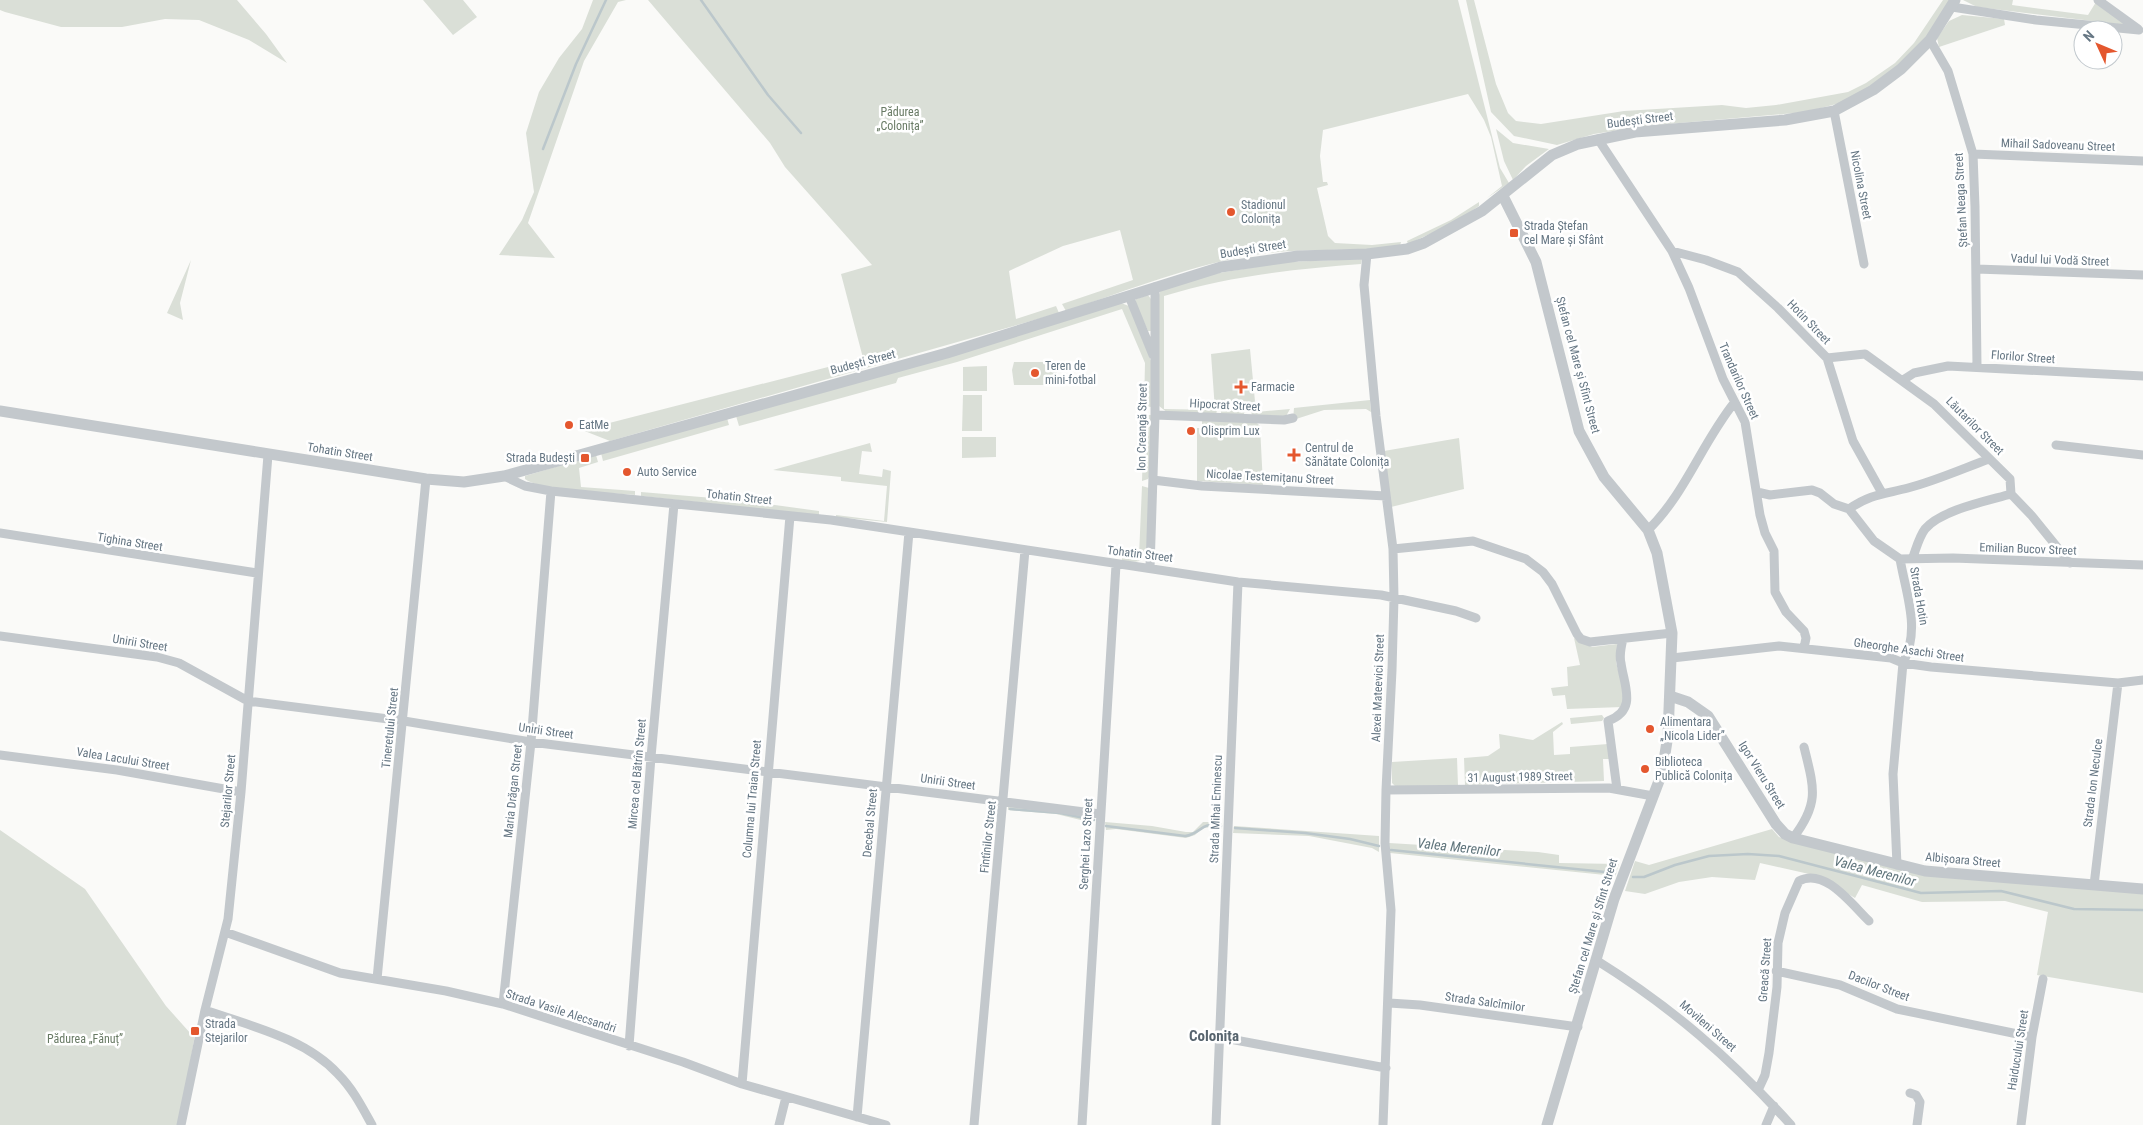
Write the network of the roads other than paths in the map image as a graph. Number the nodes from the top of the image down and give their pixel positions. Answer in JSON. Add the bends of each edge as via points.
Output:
{"nodes":[{"id":1,"x":2098,"y":0,"type":"edge"},
{"id":2,"x":1954,"y":4,"type":"edge"},
{"id":3,"x":2141,"y":31,"type":"edge"},
{"id":4,"x":1930,"y":40,"type":"junction"},
{"id":5,"x":1834,"y":111,"type":"junction"},
{"id":6,"x":1598,"y":139,"type":"junction"},
{"id":7,"x":1973,"y":154,"type":"junction"},
{"id":8,"x":2143,"y":160,"type":"edge"},
{"id":9,"x":1503,"y":196,"type":"junction"},
{"id":10,"x":1672,"y":251,"type":"junction"},
{"id":11,"x":1366,"y":254,"type":"junction"},
{"id":12,"x":1864,"y":264,"type":"dead end"},
{"id":13,"x":1976,"y":269,"type":"junction"},
{"id":14,"x":2143,"y":275,"type":"edge"},
{"id":15,"x":1155,"y":287,"type":"junction"},
{"id":16,"x":1129,"y":296,"type":"junction"},
{"id":17,"x":1826,"y":358,"type":"junction"},
{"id":18,"x":1156,"y":360,"type":"junction"},
{"id":19,"x":1977,"y":366,"type":"junction"},
{"id":20,"x":2143,"y":376,"type":"edge"},
{"id":21,"x":1903,"y":380,"type":"junction"},
{"id":22,"x":1734,"y":403,"type":"junction"},
{"id":23,"x":0,"y":411,"type":"edge"},
{"id":24,"x":1156,"y":415,"type":"junction"},
{"id":25,"x":1293,"y":418,"type":"dead end"},
{"id":26,"x":2056,"y":445,"type":"dead end"},
{"id":27,"x":268,"y":455,"type":"junction"},
{"id":28,"x":2143,"y":455,"type":"edge"},
{"id":29,"x":1989,"y":459,"type":"junction"},
{"id":30,"x":504,"y":476,"type":"junction"},
{"id":31,"x":426,"y":479,"type":"junction"},
{"id":32,"x":1153,"y":480,"type":"junction"},
{"id":33,"x":552,"y":491,"type":"junction"},
{"id":34,"x":1757,"y":492,"type":"junction"},
{"id":35,"x":1882,"y":492,"type":"junction"},
{"id":36,"x":2011,"y":494,"type":"junction"},
{"id":37,"x":1386,"y":496,"type":"junction"},
{"id":38,"x":674,"y":504,"type":"junction"},
{"id":39,"x":1850,"y":509,"type":"junction"},
{"id":40,"x":790,"y":516,"type":"junction"},
{"id":41,"x":1648,"y":530,"type":"junction"},
{"id":42,"x":909,"y":532,"type":"junction"},
{"id":43,"x":0,"y":533,"type":"edge"},
{"id":44,"x":1393,"y":549,"type":"junction"},
{"id":45,"x":1025,"y":550,"type":"junction"},
{"id":46,"x":1913,"y":558,"type":"junction"},
{"id":47,"x":1900,"y":559,"type":"junction"},
{"id":48,"x":2070,"y":563,"type":"junction"},
{"id":49,"x":1116,"y":565,"type":"junction"},
{"id":50,"x":2143,"y":565,"type":"edge"},
{"id":51,"x":1150,"y":568,"type":"junction"},
{"id":52,"x":257,"y":573,"type":"junction"},
{"id":53,"x":1238,"y":582,"type":"junction"},
{"id":54,"x":1394,"y":598,"type":"junction"},
{"id":55,"x":1476,"y":618,"type":"dead end"},
{"id":56,"x":1672,"y":633,"type":"junction"},
{"id":57,"x":0,"y":636,"type":"edge"},
{"id":58,"x":1623,"y":639,"type":"junction"},
{"id":59,"x":1804,"y":648,"type":"junction"},
{"id":60,"x":1672,"y":658,"type":"junction"},
{"id":61,"x":1903,"y":663,"type":"junction"},
{"id":62,"x":2143,"y":680,"type":"edge"},
{"id":63,"x":2118,"y":683,"type":"junction"},
{"id":64,"x":1670,"y":696,"type":"junction"},
{"id":65,"x":248,"y":701,"type":"junction"},
{"id":66,"x":404,"y":722,"type":"junction"},
{"id":67,"x":531,"y":742,"type":"junction"},
{"id":68,"x":1804,"y":748,"type":"dead end"},
{"id":69,"x":0,"y":755,"type":"edge"},
{"id":70,"x":651,"y":757,"type":"junction"},
{"id":71,"x":767,"y":772,"type":"junction"},
{"id":72,"x":886,"y":787,"type":"junction"},
{"id":73,"x":1617,"y":789,"type":"junction"},
{"id":74,"x":1386,"y":790,"type":"junction"},
{"id":75,"x":241,"y":792,"type":"junction"},
{"id":76,"x":1654,"y":796,"type":"junction"},
{"id":77,"x":1004,"y":803,"type":"junction"},
{"id":78,"x":1100,"y":814,"type":"junction"},
{"id":79,"x":1789,"y":836,"type":"junction"},
{"id":80,"x":1897,"y":865,"type":"junction"},
{"id":81,"x":2094,"y":885,"type":"junction"},
{"id":82,"x":2143,"y":889,"type":"edge"},
{"id":83,"x":1869,"y":921,"type":"dead end"},
{"id":84,"x":225,"y":932,"type":"junction"},
{"id":85,"x":1596,"y":960,"type":"junction"},
{"id":86,"x":1776,"y":971,"type":"junction"},
{"id":87,"x":2043,"y":978,"type":"dead end"},
{"id":88,"x":377,"y":979,"type":"junction"},
{"id":89,"x":1389,"y":1003,"type":"junction"},
{"id":90,"x":504,"y":1004,"type":"junction"},
{"id":91,"x":205,"y":1010,"type":"junction"},
{"id":92,"x":1578,"y":1027,"type":"junction"},
{"id":93,"x":1220,"y":1037,"type":"junction"},
{"id":94,"x":2032,"y":1037,"type":"junction"},
{"id":95,"x":629,"y":1046,"type":"junction"},
{"id":96,"x":1386,"y":1068,"type":"junction"},
{"id":97,"x":742,"y":1084,"type":"junction"},
{"id":98,"x":1759,"y":1088,"type":"junction"},
{"id":99,"x":1910,"y":1093,"type":"dead end"},
{"id":100,"x":786,"y":1098,"type":"junction"},
{"id":101,"x":1774,"y":1106,"type":"junction"},
{"id":102,"x":857,"y":1117,"type":"junction"},
{"id":103,"x":182,"y":1125,"type":"edge"},
{"id":104,"x":372,"y":1125,"type":"edge"},
{"id":105,"x":779,"y":1125,"type":"edge"},
{"id":106,"x":886,"y":1125,"type":"edge"},
{"id":107,"x":974,"y":1125,"type":"edge"},
{"id":108,"x":1082,"y":1125,"type":"edge"},
{"id":109,"x":1216,"y":1125,"type":"edge"},
{"id":110,"x":1383,"y":1125,"type":"edge"},
{"id":111,"x":1547,"y":1125,"type":"edge"},
{"id":112,"x":1766,"y":1125,"type":"edge"},
{"id":113,"x":1791,"y":1125,"type":"edge"},
{"id":114,"x":1917,"y":1125,"type":"edge"},
{"id":115,"x":2021,"y":1125,"type":"edge"}],
"edges":[{"from":1,"to":3,"type":"street"},
{"from":2,"to":3,"type":"street","via":[[2036,20]]},
{"from":2,"to":4,"type":"street","name":"Budești Street"},
{"from":4,"to":5,"type":"street","name":"Budești Street","via":[[1901,69],[1873,90]]},
{"from":4,"to":7,"type":"street","name":"Ștefan Neaga Street","via":[[1948,71]]},
{"from":5,"to":6,"type":"street","name":"Budești Street","via":[[1785,120],[1635,132]]},
{"from":5,"to":12,"type":"street","name":"Nicolina Street"},
{"from":6,"to":9,"type":"street","name":"Budești Street","via":[[1552,155]]},
{"from":6,"to":10,"type":"street","name":"Trandarilor Street"},
{"from":7,"to":8,"type":"street","name":"Mihail Sadoveanu Street"},
{"from":7,"to":13,"type":"street","name":"Ștefan Neaga Street"},
{"from":9,"to":11,"type":"street","name":"Budești Street","via":[[1424,243],[1390,252]]},
{"from":9,"to":41,"type":"street","name":"Ștefan cel Mare și Sfînt Street","via":[[1536,262],[1579,431],[1604,477]]},
{"from":10,"to":17,"type":"street","name":"Hotin Street","via":[[1738,272]]},
{"from":10,"to":22,"type":"street","name":"Trandarilor Street"},
{"from":11,"to":15,"type":"street","name":"Budești Street","via":[[1242,262]]},
{"from":11,"to":37,"type":"street","name":"Alexei Mateevici Street","via":[[1364,285]]},
{"from":13,"to":14,"type":"street","name":"Vadul lui Vodă Street"},
{"from":13,"to":19,"type":"street","name":"Ștefan Neaga Street"},
{"from":15,"to":16,"type":"street","name":"Budești Street"},
{"from":15,"to":18,"type":"street","name":"Ion Creangă Street"},
{"from":16,"to":18,"type":"street"},
{"from":16,"to":30,"type":"street","name":"Budești Street","via":[[947,352]]},
{"from":17,"to":21,"type":"street","name":"Lăutarilor Street","via":[[1865,354]]},
{"from":17,"to":35,"type":"street","name":"Hotin Street","via":[[1853,441]]},
{"from":18,"to":24,"type":"street","name":"Ion Creangă Street"},
{"from":19,"to":20,"type":"street","name":"Florilor Street"},
{"from":19,"to":21,"type":"street","name":"Florilor Street","via":[[1932,368]]},
{"from":21,"to":29,"type":"street","name":"Lăutarilor Street","via":[[1934,404]]},
{"from":22,"to":34,"type":"street","name":"Trandarilor Street","via":[[1745,422]]},
{"from":22,"to":41,"type":"street","via":[[1702,450],[1666,513]]},
{"from":23,"to":27,"type":"street","name":"Tohatin Street"},
{"from":24,"to":25,"type":"street","name":"Hipocrat Street"},
{"from":24,"to":32,"type":"street","name":"Ion Creangă Street"},
{"from":26,"to":28,"type":"street"},
{"from":27,"to":31,"type":"street","name":"Tohatin Street"},
{"from":27,"to":52,"type":"street","name":"Stejarilor Street"},
{"from":29,"to":35,"type":"street","via":[[1908,488]]},
{"from":29,"to":36,"type":"street","name":"Lăutarilor Street","via":[[2010,479]]},
{"from":30,"to":31,"type":"street","name":"Tohatin Street","via":[[464,482]]},
{"from":30,"to":33,"type":"street","name":"Tohatin Street","via":[[525,486]]},
{"from":31,"to":66,"type":"street","name":"Tineretului Street"},
{"from":32,"to":37,"type":"street","name":"Nicolae Testemițanu Street","via":[[1202,486]]},
{"from":32,"to":51,"type":"street","name":"Ion Creangă Street"},
{"from":33,"to":38,"type":"street","name":"Tohatin Street"},
{"from":33,"to":67,"type":"street","name":"Maria Drăgan Street"},
{"from":34,"to":39,"type":"street","name":"Strada Hotin","via":[[1770,495],[1812,490],[1834,504]]},
{"from":34,"to":59,"type":"street","name":"Trandarilor Street","via":[[1765,533],[1774,551],[1775,592],[1786,612],[1804,631]]},
{"from":35,"to":39,"type":"street"},
{"from":36,"to":46,"type":"street","via":[[1935,521],[1925,529]]},
{"from":36,"to":48,"type":"street","name":"Lăutarilor Street"},
{"from":37,"to":44,"type":"street","name":"Alexei Mateevici Street"},
{"from":38,"to":40,"type":"street","name":"Tohatin Street"},
{"from":38,"to":70,"type":"street","name":"Mircea cel Bătrîn Street"},
{"from":39,"to":47,"type":"street","name":"Strada Hotin","via":[[1874,540]]},
{"from":40,"to":42,"type":"street","name":"Tohatin Street"},
{"from":40,"to":71,"type":"street","name":"Columna lui Traian Street"},
{"from":41,"to":56,"type":"street","name":"Ștefan cel Mare și Sfînt Street","via":[[1658,553]]},
{"from":42,"to":45,"type":"street","name":"Tohatin Street"},
{"from":42,"to":72,"type":"street","name":"Decebal Street"},
{"from":43,"to":52,"type":"street","name":"Tighina Street"},
{"from":44,"to":54,"type":"street","name":"Alexei Mateevici Street"},
{"from":44,"to":58,"type":"street","via":[[1473,541],[1526,559],[1552,584],[1581,639],[1590,642]]},
{"from":45,"to":49,"type":"street","name":"Tohatin Street"},
{"from":45,"to":77,"type":"street","name":"Fîntînilor Street"},
{"from":46,"to":47,"type":"street","name":"Emilian Bucov Street"},
{"from":46,"to":48,"type":"street","name":"Emilian Bucov Street"},
{"from":47,"to":61,"type":"street","name":"Strada Hotin","via":[[1913,629],[1910,651]]},
{"from":48,"to":50,"type":"street","name":"Emilian Bucov Street"},
{"from":49,"to":51,"type":"street","name":"Tohatin Street"},
{"from":49,"to":78,"type":"street","name":"Serghei Lazo Street"},
{"from":51,"to":53,"type":"street","name":"Tohatin Street"},
{"from":52,"to":65,"type":"street","name":"Stejarilor Street"},
{"from":53,"to":54,"type":"street","name":"Tohatin Street"},
{"from":53,"to":93,"type":"street","name":"Strada Mihai Eminescu"},
{"from":54,"to":55,"type":"street","name":"Tohatin Street"},
{"from":54,"to":74,"type":"street","name":"Alexei Mateevici Street"},
{"from":56,"to":58,"type":"street"},
{"from":56,"to":60,"type":"street","name":"Ștefan cel Mare și Sfînt Street"},
{"from":57,"to":65,"type":"street","name":"Unirii Street","via":[[157,657],[179,663]]},
{"from":58,"to":73,"type":"street","via":[[1620,654],[1627,700],[1624,712],[1608,721]]},
{"from":59,"to":60,"type":"street","name":"Gheorghe Asachi Street","via":[[1779,646]]},
{"from":59,"to":61,"type":"street","name":"Gheorghe Asachi Street","via":[[1891,658]]},
{"from":60,"to":64,"type":"street","name":"Ștefan cel Mare și Sfînt Street"},
{"from":61,"to":63,"type":"street","name":"Gheorghe Asachi Street"},
{"from":61,"to":80,"type":"street","name":"Strada Hotin","via":[[1893,774]]},
{"from":62,"to":63,"type":"street","name":"Gheorghe Asachi Street"},
{"from":63,"to":81,"type":"street","name":"Strada Ion Neculce"},
{"from":64,"to":76,"type":"street","name":"Ștefan cel Mare și Sfînt Street","via":[[1662,773]]},
{"from":64,"to":79,"type":"street","name":"Igor Vieru Street","via":[[1688,702],[1708,716]]},
{"from":65,"to":66,"type":"street","name":"Unirii Street"},
{"from":65,"to":75,"type":"street","name":"Stejarilor Street"},
{"from":66,"to":67,"type":"street","name":"Unirii Street"},
{"from":66,"to":88,"type":"street","name":"Tineretului Street"},
{"from":67,"to":70,"type":"street","name":"Unirii Street"},
{"from":67,"to":90,"type":"street","name":"Maria Drăgan Street"},
{"from":68,"to":79,"type":"street","via":[[1813,802],[1805,823]]},
{"from":69,"to":75,"type":"street","name":"Valea Lacului Street","via":[[117,770]]},
{"from":70,"to":71,"type":"street","name":"Unirii Street"},
{"from":70,"to":95,"type":"street","name":"Mircea cel Bătrîn Street"},
{"from":71,"to":72,"type":"street","name":"Unirii Street"},
{"from":71,"to":97,"type":"street","name":"Columna lui Traian Street"},
{"from":72,"to":77,"type":"street","name":"Unirii Street"},
{"from":72,"to":102,"type":"street","name":"Decebal Street"},
{"from":73,"to":74,"type":"street","name":"31 August 1989 Street"},
{"from":73,"to":76,"type":"street","name":"31 August 1989 Street"},
{"from":74,"to":89,"type":"street","name":"Alexei Mateevici Street","via":[[1385,843],[1391,910]]},
{"from":75,"to":84,"type":"street","name":"Stejarilor Street"},
{"from":76,"to":85,"type":"street","name":"Ștefan cel Mare și Sfînt Street","via":[[1627,861]]},
{"from":77,"to":78,"type":"street","name":"Unirii Street"},
{"from":77,"to":107,"type":"street","name":"Fîntînilor Street"},
{"from":78,"to":108,"type":"street","name":"Serghei Lazo Street"},
{"from":79,"to":80,"type":"street","name":"Albișoara Street"},
{"from":80,"to":81,"type":"street","name":"Albișoara Street","via":[[1924,872]]},
{"from":81,"to":82,"type":"street","name":"Albișoara Street"},
{"from":83,"to":86,"type":"street","name":"Greacă Street","via":[[1830,884],[1818,879],[1804,879],[1794,888],[1785,912]]},
{"from":84,"to":88,"type":"street","name":"Strada Vasile Alecsandri","via":[[340,973]]},
{"from":84,"to":91,"type":"street","name":"Stejarilor Street"},
{"from":85,"to":92,"type":"street","name":"Ștefan cel Mare și Sfînt Street"},
{"from":85,"to":98,"type":"street","name":"Movileni Street","via":[[1680,1017]]},
{"from":86,"to":94,"type":"street","name":"Dacilor Street","via":[[1840,985],[1897,1009]]},
{"from":86,"to":98,"type":"street","name":"Greacă Street","via":[[1769,1053]]},
{"from":87,"to":94,"type":"street","name":"Haiducului Street"},
{"from":88,"to":90,"type":"street","name":"Strada Vasile Alecsandri"},
{"from":89,"to":92,"type":"street","name":"Strada Salcîmilor"},
{"from":89,"to":96,"type":"street","name":"Alexei Mateevici Street"},
{"from":90,"to":95,"type":"street","name":"Strada Vasile Alecsandri"},
{"from":91,"to":103,"type":"street","name":"Stejarilor Street"},
{"from":91,"to":104,"type":"street","via":[[277,1035],[314,1055],[337,1072]]},
{"from":92,"to":111,"type":"street","name":"Ștefan cel Mare și Sfînt Street"},
{"from":93,"to":96,"type":"street"},
{"from":93,"to":109,"type":"street","name":"Strada Mihai Eminescu"},
{"from":94,"to":115,"type":"street","name":"Haiducului Street"},
{"from":95,"to":97,"type":"street","name":"Strada Vasile Alecsandri"},
{"from":96,"to":110,"type":"street","name":"Alexei Mateevici Street"},
{"from":97,"to":100,"type":"street","name":"Strada Vasile Alecsandri"},
{"from":98,"to":101,"type":"street","name":"Movileni Street"},
{"from":99,"to":114,"type":"street","via":[[1916,1095],[1920,1102]]},
{"from":100,"to":102,"type":"street","name":"Strada Vasile Alecsandri"},
{"from":100,"to":105,"type":"street"},
{"from":101,"to":112,"type":"street"},
{"from":101,"to":113,"type":"street","name":"Movileni Street"},
{"from":102,"to":106,"type":"street","name":"Strada Vasile Alecsandri"}]}
